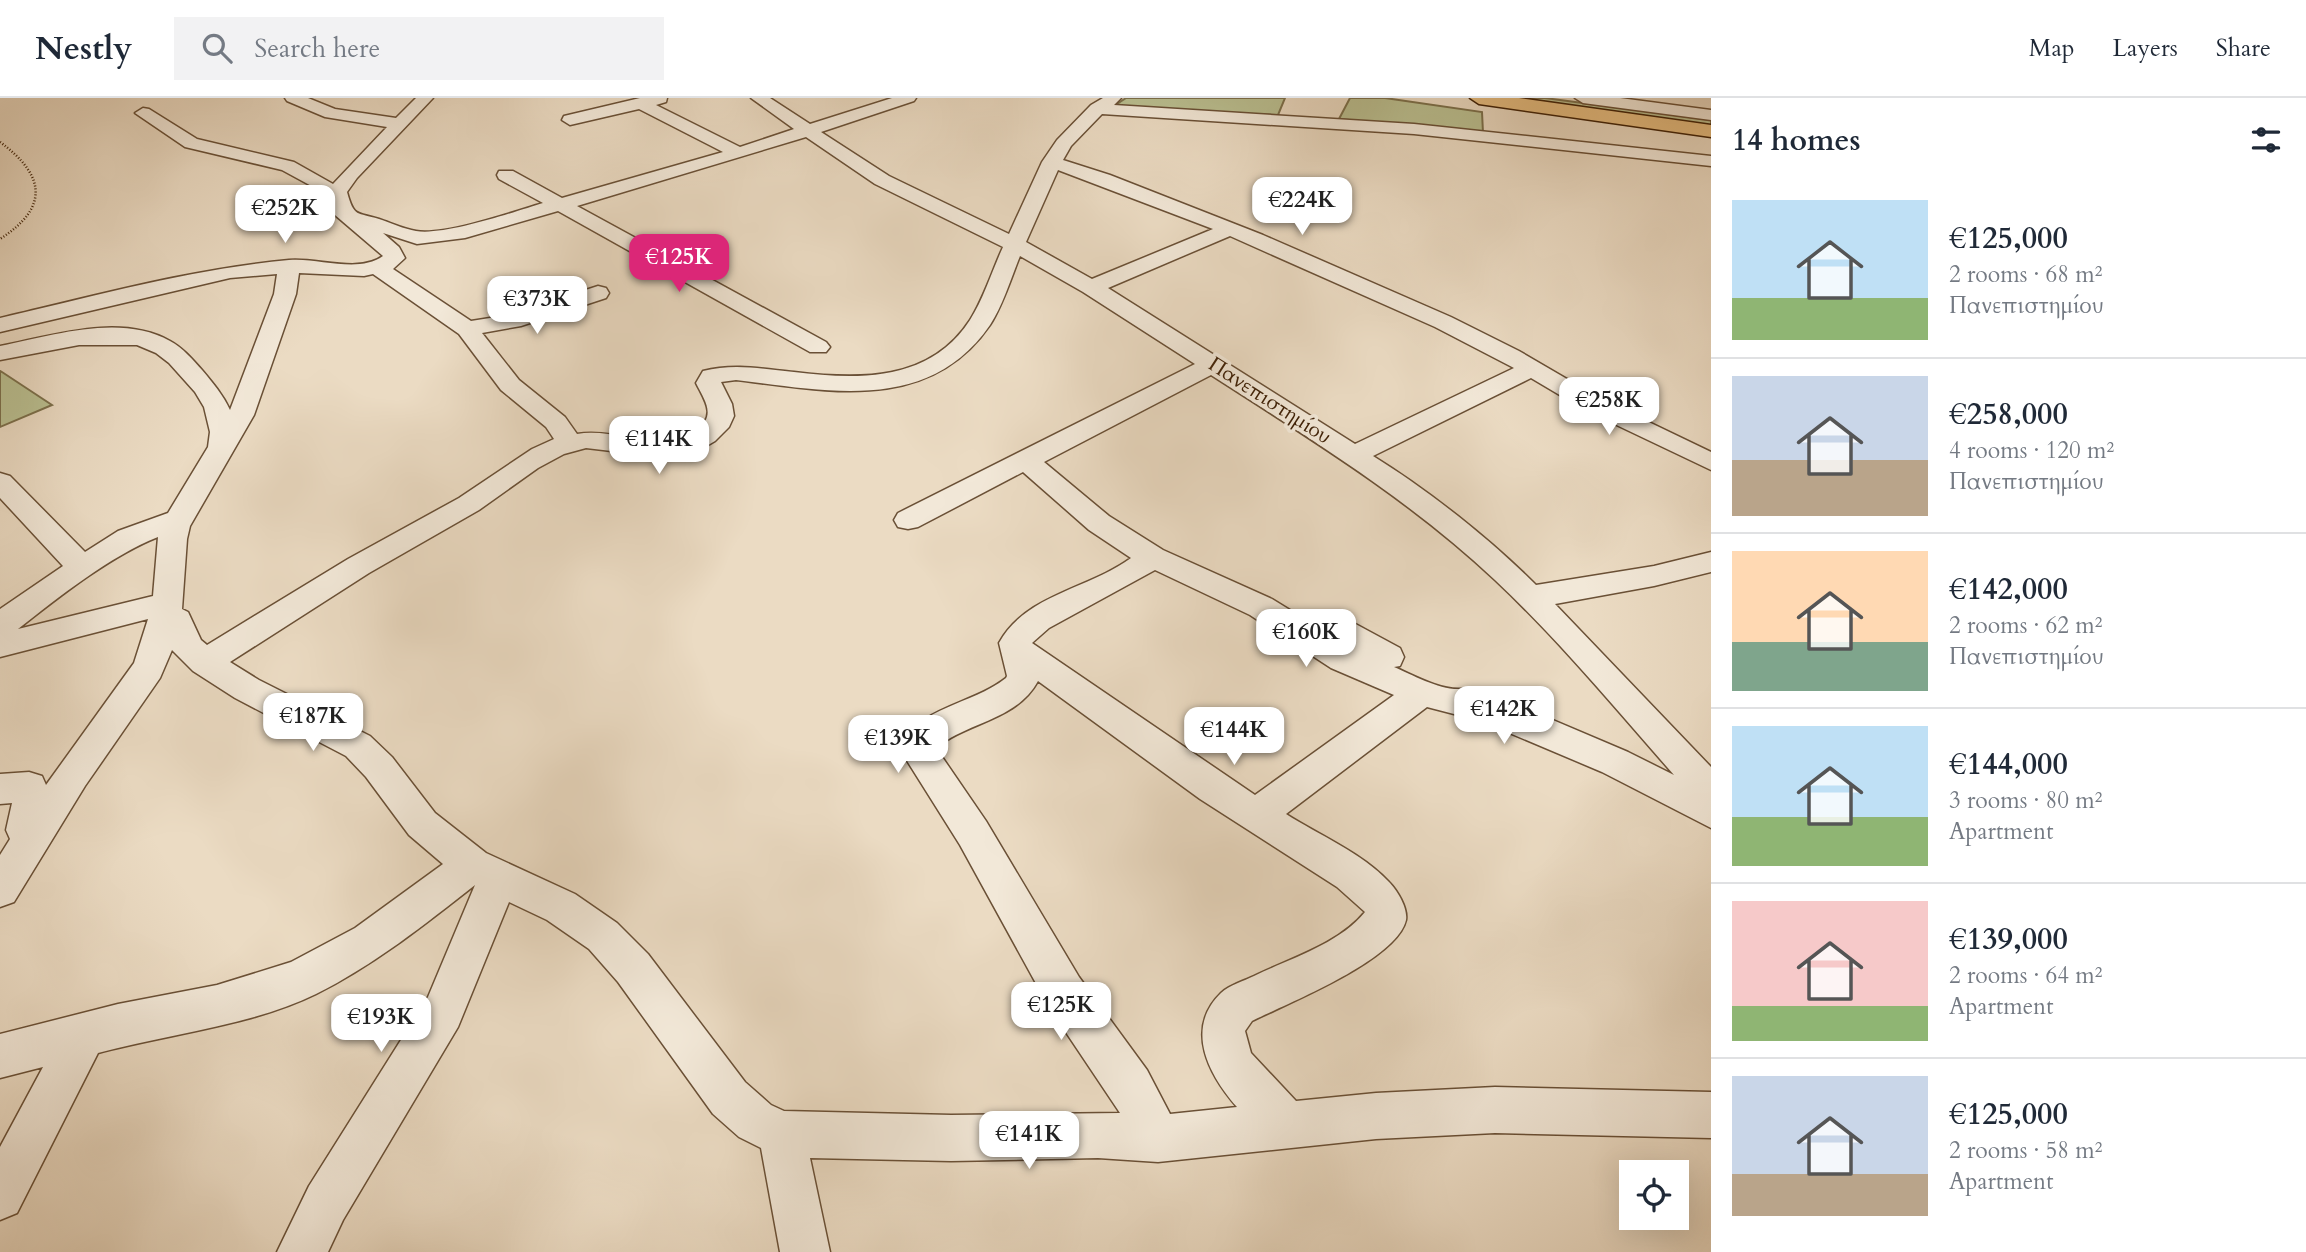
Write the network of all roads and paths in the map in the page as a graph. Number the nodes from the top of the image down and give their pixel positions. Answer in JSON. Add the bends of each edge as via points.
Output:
{"nodes":[{"id":1,"x":293,"y":98,"type":"edge"},
{"id":2,"x":425,"y":98,"type":"edge"},
{"id":3,"x":662,"y":98,"type":"edge"},
{"id":4,"x":760,"y":98,"type":"edge"},
{"id":5,"x":908,"y":98,"type":"edge"},
{"id":6,"x":1113,"y":98,"type":"edge"},
{"id":7,"x":1479,"y":98,"type":"edge"},
{"id":8,"x":1583,"y":98,"type":"edge"},
{"id":9,"x":639,"y":103,"type":"junction"},
{"id":10,"x":1097,"y":109,"type":"junction"},
{"id":11,"x":143,"y":113,"type":"dead end"},
{"id":12,"x":1711,"y":114,"type":"edge"},
{"id":13,"x":570,"y":120,"type":"dead end"},
{"id":14,"x":400,"y":124,"type":"junction"},
{"id":15,"x":810,"y":131,"type":"junction"},
{"id":16,"x":1711,"y":131,"type":"edge"},
{"id":17,"x":0,"y":142,"type":"edge"},
{"id":18,"x":739,"y":153,"type":"junction"},
{"id":19,"x":1711,"y":161,"type":"edge"},
{"id":20,"x":1051,"y":162,"type":"junction"},
{"id":21,"x":506,"y":175,"type":"dead end"},
{"id":22,"x":337,"y":192,"type":"junction"},
{"id":23,"x":561,"y":206,"type":"junction"},
{"id":24,"x":357,"y":223,"type":"junction"},
{"id":25,"x":1230,"y":229,"type":"junction"},
{"id":26,"x":0,"y":239,"type":"edge"},
{"id":27,"x":1014,"y":244,"type":"junction"},
{"id":28,"x":289,"y":266,"type":"junction"},
{"id":29,"x":378,"y":268,"type":"junction"},
{"id":30,"x":1091,"y":287,"type":"junction"},
{"id":31,"x":598,"y":293,"type":"dead end"},
{"id":32,"x":0,"y":325,"type":"edge"},
{"id":33,"x":467,"y":329,"type":"junction"},
{"id":34,"x":818,"y":347,"type":"dead end"},
{"id":35,"x":0,"y":353,"type":"edge"},
{"id":36,"x":1213,"y":364,"type":"junction"},
{"id":37,"x":1532,"y":368,"type":"junction"},
{"id":38,"x":507,"y":378,"type":"junction"},
{"id":39,"x":570,"y":443,"type":"junction"},
{"id":40,"x":619,"y":443,"type":"junction"},
{"id":41,"x":222,"y":446,"type":"junction"},
{"id":42,"x":1355,"y":454,"type":"junction"},
{"id":43,"x":1024,"y":459,"type":"junction"},
{"id":44,"x":1711,"y":462,"type":"edge"},
{"id":45,"x":0,"y":482,"type":"edge"},
{"id":46,"x":179,"y":519,"type":"junction"},
{"id":47,"x":908,"y":520,"type":"dead end"},
{"id":48,"x":1152,"y":557,"type":"junction"},
{"id":49,"x":82,"y":567,"type":"junction"},
{"id":50,"x":1706,"y":569,"type":"edge"},
{"id":51,"x":1530,"y":597,"type":"junction"},
{"id":52,"x":166,"y":609,"type":"junction"},
{"id":53,"x":1326,"y":622,"type":"dead end"},
{"id":54,"x":0,"y":626,"type":"edge"},
{"id":55,"x":0,"y":645,"type":"edge"},
{"id":56,"x":1016,"y":648,"type":"junction"},
{"id":57,"x":205,"y":662,"type":"junction"},
{"id":58,"x":1422,"y":693,"type":"junction"},
{"id":59,"x":1488,"y":709,"type":"junction"},
{"id":60,"x":0,"y":789,"type":"edge"},
{"id":61,"x":1711,"y":792,"type":"edge"},
{"id":62,"x":1711,"y":812,"type":"edge"},
{"id":63,"x":1257,"y":815,"type":"junction"},
{"id":64,"x":35,"y":836,"type":"junction"},
{"id":65,"x":486,"y":872,"type":"junction"},
{"id":66,"x":0,"y":890,"type":"edge"},
{"id":67,"x":85,"y":1035,"type":"junction"},
{"id":68,"x":0,"y":1056,"type":"edge"},
{"id":69,"x":1711,"y":1115,"type":"edge"},
{"id":70,"x":1289,"y":1126,"type":"junction"},
{"id":71,"x":782,"y":1134,"type":"junction"},
{"id":72,"x":1158,"y":1139,"type":"junction"},
{"id":73,"x":0,"y":1196,"type":"edge"},
{"id":74,"x":302,"y":1252,"type":"edge"},
{"id":75,"x":805,"y":1252,"type":"edge"}],
"edges":[{"from":1,"to":14,"type":"street","via":[[331,113]]},
{"from":2,"to":14,"type":"street"},
{"from":3,"to":9,"type":"street"},
{"from":4,"to":15,"type":"street","name":"Πανεπιστημίου"},
{"from":5,"to":15,"type":"street"},
{"from":6,"to":10,"type":"street"},
{"from":7,"to":16,"type":"highway"},
{"from":8,"to":12,"type":"street"},
{"from":9,"to":13,"type":"street"},
{"from":9,"to":18,"type":"street"},
{"from":10,"to":19,"type":"street","via":[[1425,130]]},
{"from":10,"to":20,"type":"street"},
{"from":11,"to":22,"type":"street","via":[[187,142],[288,166]]},
{"from":14,"to":22,"type":"street"},
{"from":15,"to":18,"type":"street"},
{"from":15,"to":27,"type":"street","name":"Πανεπιστημίου","via":[[890,185]]},
{"from":17,"to":26,"type":"path","via":[[24,161],[38,191],[26,217]]},
{"from":18,"to":23,"type":"street"},
{"from":20,"to":25,"type":"street"},
{"from":20,"to":27,"type":"street"},
{"from":21,"to":23,"type":"street"},
{"from":22,"to":24,"type":"street","via":[[342,211]]},
{"from":23,"to":24,"type":"street","via":[[432,238],[410,236],[371,222]]},
{"from":23,"to":34,"type":"street"},
{"from":24,"to":29,"type":"street","via":[[393,253],[392,260]]},
{"from":25,"to":30,"type":"street"},
{"from":25,"to":37,"type":"street","via":[[1443,322]]},
{"from":27,"to":30,"type":"street","name":"Πανεπιστημίου"},
{"from":27,"to":40,"type":"street","via":[[992,301],[974,332],[953,352],[915,375],[857,385],[717,374],[708,381],[723,415],[712,431],[685,447],[665,452]]},
{"from":28,"to":29,"type":"street","via":[[355,271]]},
{"from":28,"to":32,"type":"street","via":[[217,275]]},
{"from":28,"to":41,"type":"street","via":[[285,295],[241,415]]},
{"from":29,"to":33,"type":"street"},
{"from":30,"to":36,"type":"street","name":"Πανεπιστημίου"},
{"from":31,"to":33,"type":"street","via":[[513,321]]},
{"from":33,"to":38,"type":"street","via":[[482,353]]},
{"from":35,"to":41,"type":"street","via":[[87,338],[156,343],[210,394],[218,412]]},
{"from":36,"to":42,"type":"street","name":"Πανεπιστημίου"},
{"from":36,"to":43,"type":"street"},
{"from":37,"to":42,"type":"street"},
{"from":37,"to":44,"type":"street","via":[[1594,405]]},
{"from":38,"to":39,"type":"street","via":[[559,425]]},
{"from":38,"to":40,"type":"street","via":[[537,389],[577,422]]},
{"from":39,"to":40,"type":"street"},
{"from":39,"to":57,"type":"street","via":[[354,568]]},
{"from":41,"to":46,"type":"street"},
{"from":42,"to":51,"type":"street","name":"Πανεπιστημίου","via":[[1472,543]]},
{"from":43,"to":47,"type":"street"},
{"from":43,"to":48,"type":"street","via":[[1098,523]]},
{"from":45,"to":49,"type":"street"},
{"from":46,"to":49,"type":"street","via":[[138,533]]},
{"from":46,"to":52,"type":"street","via":[[172,539]]},
{"from":48,"to":56,"type":"street","via":[[1127,576],[1032,624],[1018,636]]},
{"from":48,"to":58,"type":"street","via":[[1261,607],[1328,651]]},
{"from":49,"to":54,"type":"street"},
{"from":50,"to":51,"type":"street"},
{"from":51,"to":61,"type":"street","name":"Πανεπιστημίου"},
{"from":52,"to":55,"type":"street"},
{"from":52,"to":57,"type":"street","via":[[177,620],[187,647]]},
{"from":52,"to":64,"type":"street","via":[[153,660],[141,681],[77,768]]},
{"from":53,"to":59,"type":"street"},
{"from":56,"to":63,"type":"street"},
{"from":56,"to":72,"type":"street","via":[[1024,676],[1019,686],[927,734],[917,748],[973,833],[1064,992],[1130,1086]]},
{"from":57,"to":65,"type":"street","via":[[358,746],[422,824]]},
{"from":58,"to":59,"type":"street"},
{"from":58,"to":63,"type":"street"},
{"from":59,"to":62,"type":"street","via":[[1615,762]]},
{"from":60,"to":64,"type":"street","via":[[29,787],[25,830]]},
{"from":63,"to":70,"type":"street","via":[[1370,889],[1387,915],[1360,946],[1237,1006],[1223,1025],[1225,1045],[1238,1070]]},
{"from":64,"to":66,"type":"street"},
{"from":65,"to":67,"type":"street","via":[[300,980],[217,1006]]},
{"from":65,"to":71,"type":"street","via":[[561,907],[603,936],[633,968],[729,1098],[755,1121]]},
{"from":65,"to":74,"type":"street","via":[[443,1012],[326,1203]]},
{"from":67,"to":68,"type":"street"},
{"from":67,"to":73,"type":"street"},
{"from":69,"to":70,"type":"street","via":[[1506,1110],[1376,1116]]},
{"from":70,"to":72,"type":"street"},
{"from":71,"to":72,"type":"street"},
{"from":71,"to":75,"type":"street"}]}
